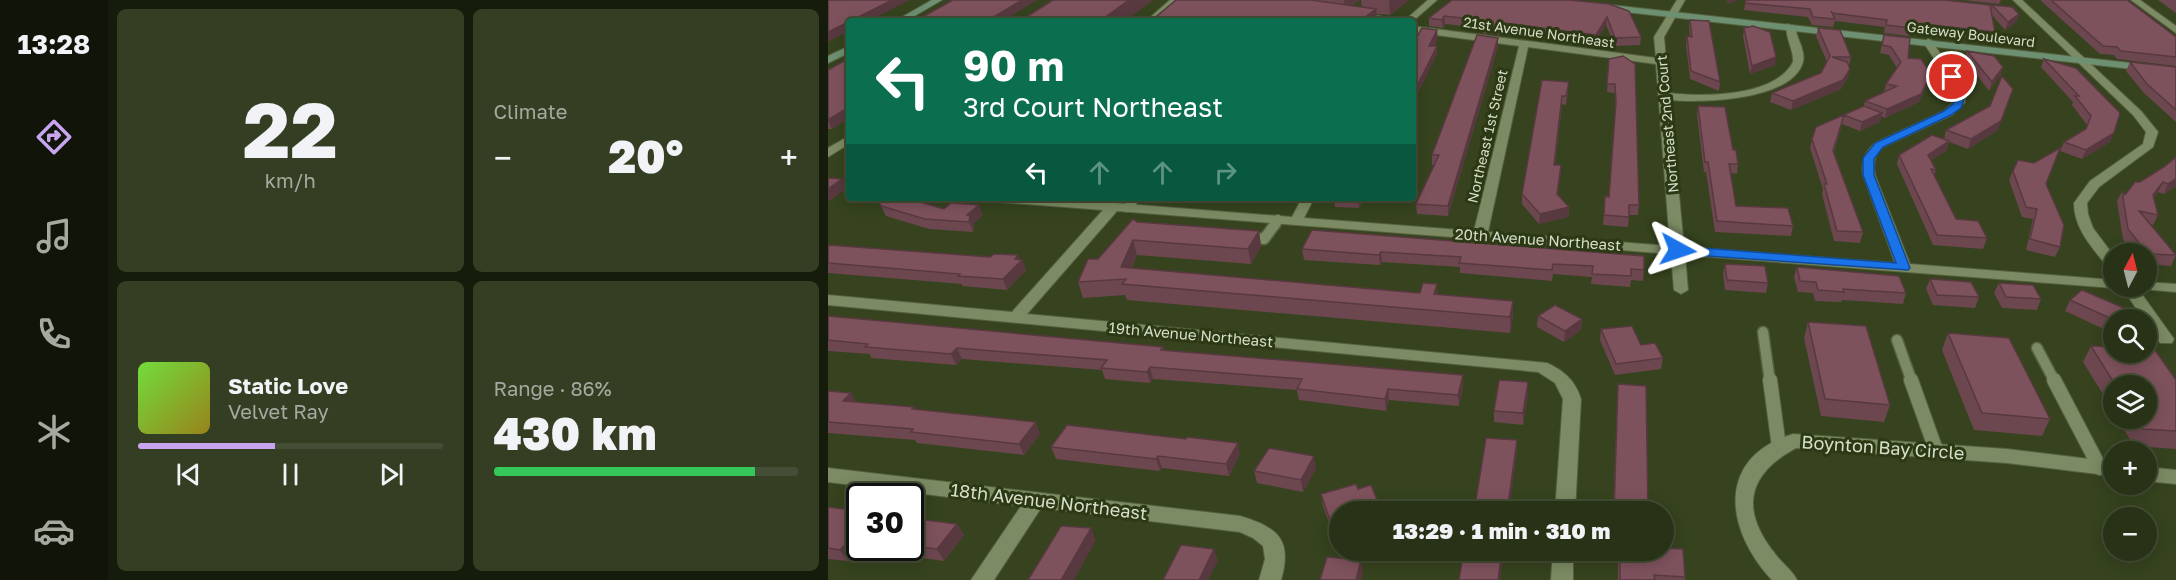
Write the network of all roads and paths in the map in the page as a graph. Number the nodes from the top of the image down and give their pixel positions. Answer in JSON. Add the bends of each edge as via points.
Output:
{"nodes":[{"id":1,"x":938,"y":0,"type":"edge"},
{"id":2,"x":1433,"y":0,"type":"edge"},
{"id":3,"x":1682,"y":0,"type":"edge"},
{"id":4,"x":2135,"y":0,"type":"edge"},
{"id":5,"x":1176,"y":3,"type":"edge"},
{"id":6,"x":1593,"y":5,"type":"edge"},
{"id":7,"x":2021,"y":7,"type":"edge"},
{"id":8,"x":1672,"y":15,"type":"junction"},
{"id":9,"x":1358,"y":17,"type":"edge"},
{"id":10,"x":905,"y":18,"type":"edge"},
{"id":11,"x":1154,"y":18,"type":"edge"},
{"id":12,"x":1366,"y":18,"type":"edge"},
{"id":13,"x":1412,"y":18,"type":"edge"},
{"id":14,"x":1790,"y":26,"type":"junction"},
{"id":15,"x":1416,"y":29,"type":"edge"},
{"id":16,"x":2176,"y":30,"type":"edge"},
{"id":17,"x":1928,"y":42,"type":"junction"},
{"id":18,"x":1524,"y":44,"type":"junction"},
{"id":19,"x":846,"y":51,"type":"edge"},
{"id":20,"x":828,"y":60,"type":"edge"},
{"id":21,"x":2080,"y":60,"type":"junction"},
{"id":22,"x":1661,"y":62,"type":"junction"},
{"id":23,"x":2176,"y":71,"type":"edge"},
{"id":24,"x":1664,"y":96,"type":"junction"},
{"id":25,"x":846,"y":141,"type":"edge"},
{"id":26,"x":828,"y":153,"type":"edge"},
{"id":27,"x":1062,"y":201,"type":"edge"},
{"id":28,"x":1306,"y":201,"type":"edge"},
{"id":29,"x":1125,"y":204,"type":"edge"},
{"id":30,"x":1278,"y":219,"type":"junction"},
{"id":31,"x":1296,"y":221,"type":"junction"},
{"id":32,"x":1480,"y":235,"type":"junction"},
{"id":33,"x":1230,"y":236,"type":"edge"},
{"id":34,"x":2103,"y":249,"type":"edge"},
{"id":35,"x":1678,"y":250,"type":"junction"},
{"id":36,"x":1904,"y":268,"type":"junction"},
{"id":37,"x":2103,"y":283,"type":"edge"},
{"id":38,"x":2157,"y":287,"type":"edge"},
{"id":39,"x":2176,"y":288,"type":"edge"},
{"id":40,"x":1681,"y":290,"type":"dead end"},
{"id":41,"x":2136,"y":297,"type":"edge"},
{"id":42,"x":828,"y":300,"type":"edge"},
{"id":43,"x":1016,"y":317,"type":"junction"},
{"id":44,"x":1763,"y":332,"type":"dead end"},
{"id":45,"x":2166,"y":339,"type":"dead end"},
{"id":46,"x":1898,"y":340,"type":"dead end"},
{"id":47,"x":2037,"y":348,"type":"dead end"},
{"id":48,"x":1779,"y":447,"type":"junction"},
{"id":49,"x":1936,"y":450,"type":"junction"},
{"id":50,"x":2103,"y":461,"type":"edge"},
{"id":51,"x":2103,"y":468,"type":"edge"},
{"id":52,"x":828,"y":475,"type":"edge"},
{"id":53,"x":2157,"y":475,"type":"edge"},
{"id":54,"x":2176,"y":477,"type":"edge"},
{"id":55,"x":1036,"y":500,"type":"junction"},
{"id":56,"x":1566,"y":501,"type":"edge"},
{"id":57,"x":1563,"y":561,"type":"edge"},
{"id":58,"x":982,"y":580,"type":"edge"},
{"id":59,"x":1270,"y":580,"type":"edge"},
{"id":60,"x":1562,"y":580,"type":"edge"},
{"id":61,"x":1786,"y":580,"type":"edge"}],
"edges":[{"from":1,"to":10,"type":"main road"},
{"from":2,"to":13,"type":"street"},
{"from":3,"to":8,"type":"street","name":"Northeast 2nd Court"},
{"from":4,"to":16,"type":"street"},
{"from":5,"to":11,"type":"street"},
{"from":6,"to":8,"type":"main road","name":"Gateway Boulevard"},
{"from":7,"to":21,"type":"street"},
{"from":8,"to":14,"type":"main road","name":"Gateway Boulevard"},
{"from":8,"to":22,"type":"street","name":"Northeast 2nd Court","via":[[1659,37]]},
{"from":9,"to":12,"type":"lane"},
{"from":14,"to":17,"type":"main road","name":"Gateway Boulevard"},
{"from":14,"to":24,"type":"street","via":[[1798,63],[1773,84],[1729,97]]},
{"from":15,"to":18,"type":"street","name":"21st Avenue Northeast"},
{"from":17,"to":21,"type":"main road","name":"Gateway Boulevard"},
{"from":17,"to":36,"type":"street","via":[[1960,90],[1960,102],[1948,113],[1879,145],[1867,164]]},
{"from":18,"to":22,"type":"street","name":"21st Avenue Northeast"},
{"from":18,"to":32,"type":"street","name":"Northeast 1st Street"},
{"from":19,"to":20,"type":"main road"},
{"from":21,"to":23,"type":"main road","name":"Gateway Boulevard"},
{"from":21,"to":34,"type":"street","via":[[2147,123],[2153,136],[2144,150],[2082,196],[2081,216]]},
{"from":22,"to":24,"type":"street","name":"Northeast 2nd Court"},
{"from":24,"to":35,"type":"street","name":"Northeast 2nd Court"},
{"from":25,"to":26,"type":"street"},
{"from":27,"to":29,"type":"street","name":"20th Avenue Northeast"},
{"from":28,"to":31,"type":"street"},
{"from":29,"to":30,"type":"street","name":"20th Avenue Northeast"},
{"from":29,"to":43,"type":"street"},
{"from":30,"to":31,"type":"street","name":"20th Avenue Northeast"},
{"from":30,"to":33,"type":"lane","via":[[1264,239]]},
{"from":31,"to":32,"type":"street","name":"20th Avenue Northeast"},
{"from":32,"to":35,"type":"street","name":"20th Avenue Northeast"},
{"from":35,"to":36,"type":"street","name":"20th Avenue Northeast"},
{"from":35,"to":40,"type":"street","name":"Northeast 2nd Court"},
{"from":36,"to":37,"type":"street","name":"20th Avenue Northeast"},
{"from":38,"to":39,"type":"street"},
{"from":41,"to":45,"type":"street"},
{"from":42,"to":43,"type":"street","name":"19th Avenue Northeast"},
{"from":43,"to":56,"type":"street","name":"19th Avenue Northeast","via":[[1542,367],[1564,380],[1572,399]]},
{"from":44,"to":48,"type":"lane"},
{"from":46,"to":49,"type":"lane"},
{"from":47,"to":50,"type":"lane"},
{"from":48,"to":49,"type":"street","name":"Boynton Bay Circle","via":[[1793,441]]},
{"from":48,"to":61,"type":"street","name":"Boynton Bay Circle","via":[[1752,470],[1746,482],[1743,509],[1752,539]]},
{"from":49,"to":51,"type":"street","name":"Boynton Bay Circle"},
{"from":52,"to":55,"type":"street","name":"18th Avenue Northeast"},
{"from":53,"to":54,"type":"street"},
{"from":55,"to":58,"type":"street"},
{"from":55,"to":59,"type":"street","name":"18th Avenue Northeast","via":[[1256,528],[1275,548],[1276,562]]},
{"from":57,"to":60,"type":"street"}]}
